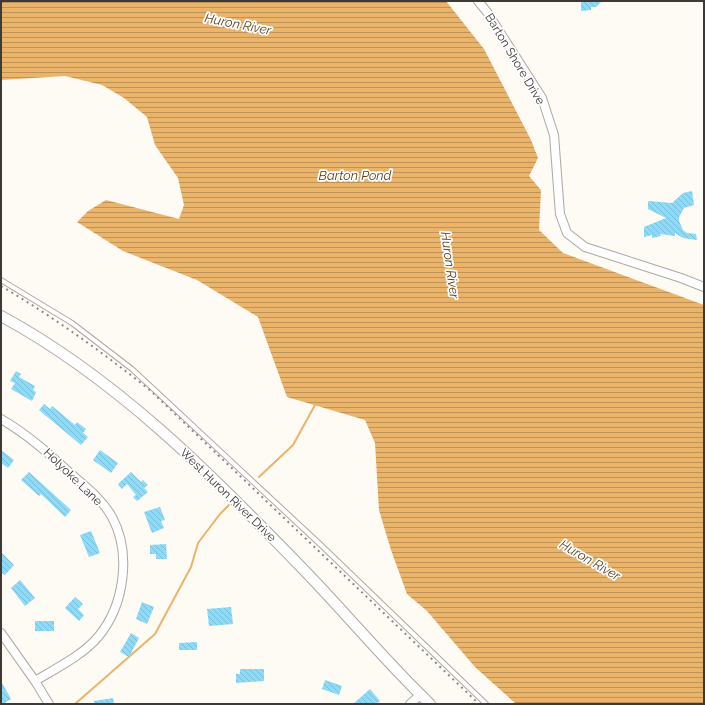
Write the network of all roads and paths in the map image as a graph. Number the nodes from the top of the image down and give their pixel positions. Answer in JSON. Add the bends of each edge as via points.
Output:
{"nodes":[{"id":1,"x":478,"y":1,"type":"edge"},
{"id":2,"x":1,"y":280,"type":"edge"},
{"id":3,"x":704,"y":287,"type":"edge"},
{"id":4,"x":1,"y":316,"type":"edge"},
{"id":5,"x":1,"y":418,"type":"edge"},
{"id":6,"x":1,"y":633,"type":"edge"},
{"id":7,"x":35,"y":681,"type":"junction"},
{"id":8,"x":420,"y":695,"type":"junction"},
{"id":9,"x":49,"y":704,"type":"edge"},
{"id":10,"x":410,"y":704,"type":"edge"},
{"id":11,"x":430,"y":704,"type":"edge"},
{"id":12,"x":486,"y":704,"type":"edge"}],
"edges":[{"from":1,"to":3,"type":"street","name":"Barton Shore Drive","via":[[542,98],[554,135],[560,214],[567,233],[585,247]]},
{"from":2,"to":12,"type":"lane","via":[[72,323],[132,369],[328,551]]},
{"from":4,"to":8,"type":"street","name":"West Huron River Drive","via":[[85,368],[170,439],[301,567]]},
{"from":5,"to":7,"type":"street","name":"Holyoke Lane","via":[[37,443],[95,495],[112,517],[121,548],[123,585],[107,624],[97,638],[73,658]]},
{"from":6,"to":7,"type":"street"},
{"from":7,"to":9,"type":"street"},
{"from":8,"to":10,"type":"street"},
{"from":8,"to":11,"type":"street","name":"West Huron River Drive"}]}
